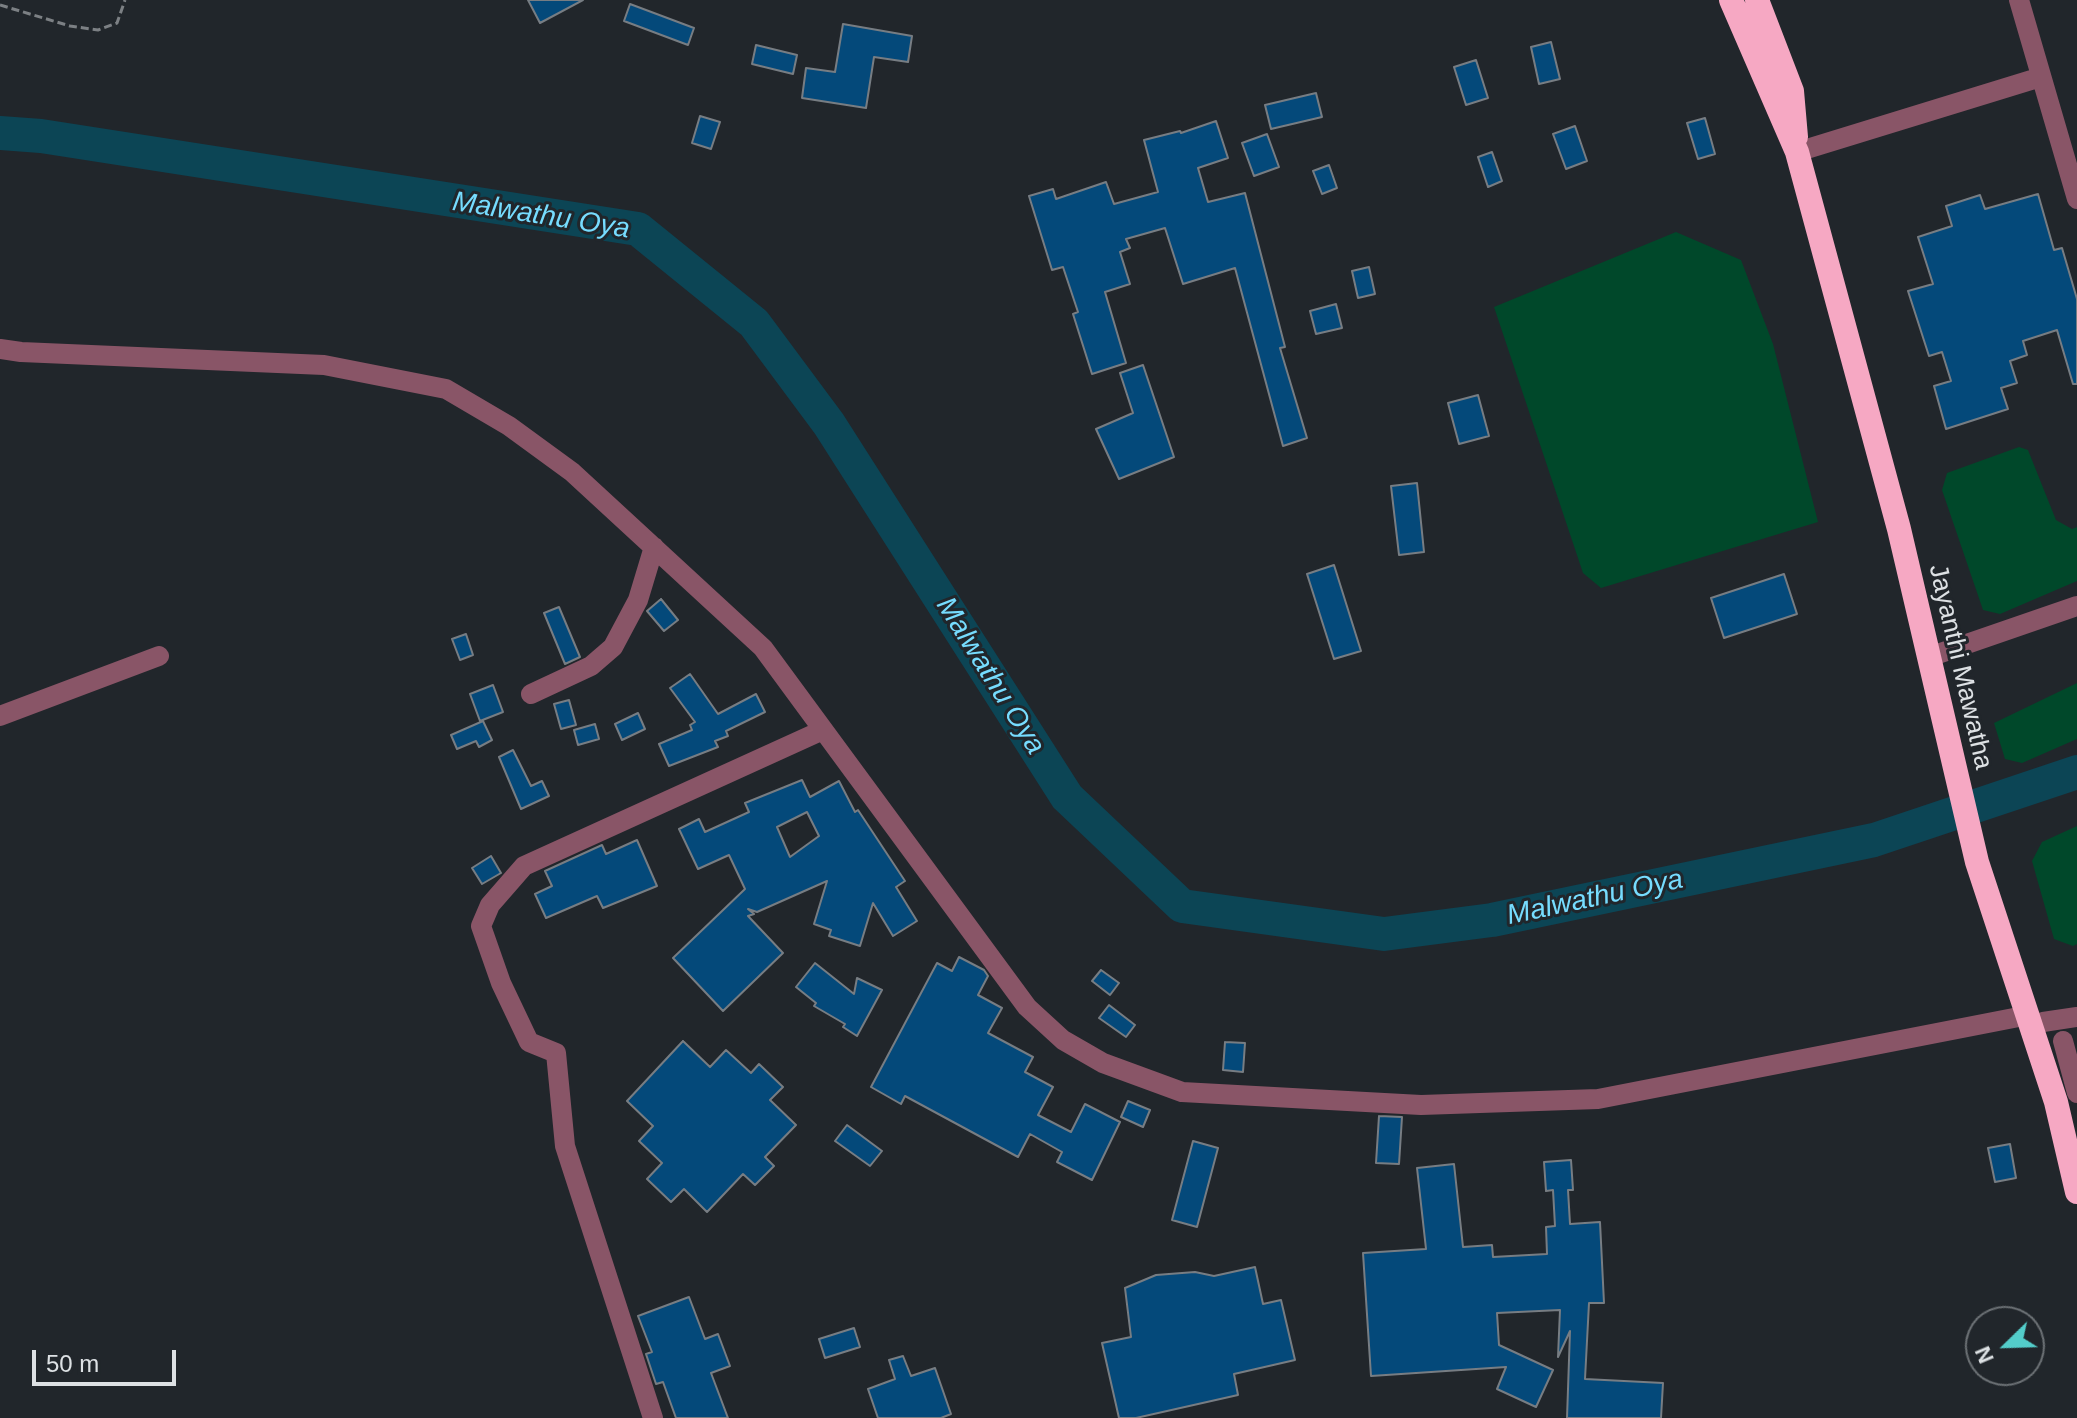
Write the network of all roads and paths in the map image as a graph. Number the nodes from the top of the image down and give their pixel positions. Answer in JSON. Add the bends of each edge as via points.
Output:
{"nodes":[{"id":1,"x":125,"y":0,"type":"edge"},
{"id":2,"x":1731,"y":0,"type":"edge"},
{"id":3,"x":1757,"y":0,"type":"edge"},
{"id":4,"x":2019,"y":0,"type":"edge"},
{"id":5,"x":0,"y":5,"type":"edge"},
{"id":6,"x":2041,"y":77,"type":"junction"},
{"id":7,"x":2068,"y":133,"type":"edge"},
{"id":8,"x":1797,"y":152,"type":"junction"},
{"id":9,"x":2077,"y":199,"type":"edge"},
{"id":10,"x":0,"y":349,"type":"edge"},
{"id":11,"x":654,"y":547,"type":"junction"},
{"id":12,"x":2077,"y":606,"type":"edge"},
{"id":13,"x":159,"y":656,"type":"dead end"},
{"id":14,"x":1932,"y":667,"type":"junction"},
{"id":15,"x":531,"y":694,"type":"dead end"},
{"id":16,"x":0,"y":716,"type":"edge"},
{"id":17,"x":823,"y":730,"type":"junction"},
{"id":18,"x":2077,"y":1017,"type":"edge"},
{"id":19,"x":2036,"y":1019,"type":"junction"},
{"id":20,"x":2070,"y":1040,"type":"edge"},
{"id":21,"x":2039,"y":1047,"type":"junction"},
{"id":22,"x":2070,"y":1098,"type":"edge"},
{"id":23,"x":2077,"y":1192,"type":"edge"},
{"id":24,"x":653,"y":1418,"type":"edge"}],
"edges":[{"from":1,"to":5,"type":"path","via":[[117,23],[98,30]]},
{"from":2,"to":8,"type":"highway","name":"Jayanthi Mawatha"},
{"from":3,"to":8,"type":"highway","name":"Jayanthi Mawatha","via":[[1792,91]]},
{"from":4,"to":6,"type":"street"},
{"from":6,"to":7,"type":"street"},
{"from":6,"to":8,"type":"street"},
{"from":7,"to":9,"type":"street"},
{"from":8,"to":14,"type":"highway","name":"Jayanthi Mawatha"},
{"from":10,"to":11,"type":"street","via":[[324,365],[446,389],[572,472]]},
{"from":11,"to":15,"type":"street","via":[[638,600],[613,647],[591,666]]},
{"from":11,"to":17,"type":"street","via":[[763,648]]},
{"from":12,"to":14,"type":"street"},
{"from":13,"to":16,"type":"street"},
{"from":14,"to":19,"type":"highway","name":"Jayanthi Mawatha","via":[[1977,862]]},
{"from":17,"to":19,"type":"street","via":[[1027,1007],[1063,1040],[1103,1063],[1182,1092],[1421,1105],[1598,1099]]},
{"from":17,"to":24,"type":"street","via":[[524,866],[490,905],[481,926],[529,1042],[556,1053],[565,1146]]},
{"from":18,"to":19,"type":"street"},
{"from":19,"to":21,"type":"highway","name":"Jayanthi Mawatha"},
{"from":20,"to":21,"type":"street"},
{"from":20,"to":22,"type":"street"},
{"from":21,"to":22,"type":"highway","name":"Jayanthi Mawatha"},
{"from":22,"to":23,"type":"highway","name":"Jayanthi Mawatha"}]}
